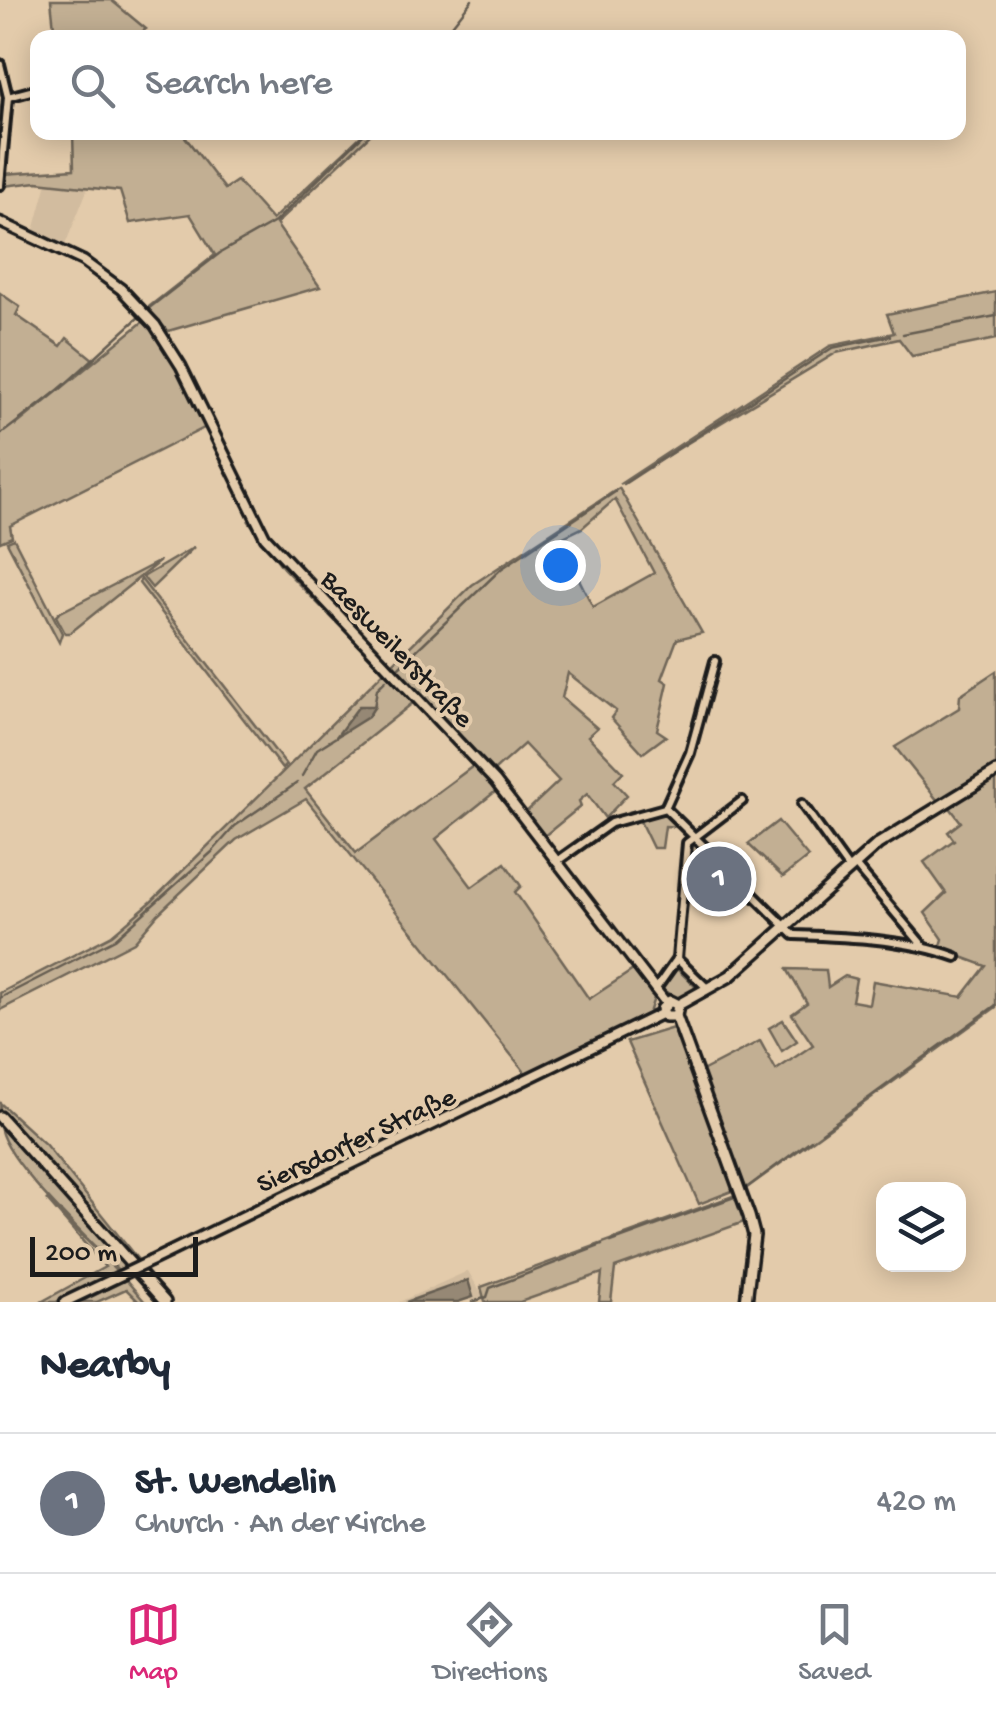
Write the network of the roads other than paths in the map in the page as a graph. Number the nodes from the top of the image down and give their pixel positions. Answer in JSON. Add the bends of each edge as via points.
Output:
{"nodes":[{"id":1,"x":0,"y":64,"type":"edge"},
{"id":2,"x":30,"y":91,"type":"edge"},
{"id":3,"x":8,"y":98,"type":"junction"},
{"id":4,"x":0,"y":186,"type":"edge"},
{"id":5,"x":0,"y":222,"type":"edge"},
{"id":6,"x":715,"y":662,"type":"dead end"},
{"id":7,"x":996,"y":772,"type":"edge"},
{"id":8,"x":742,"y":802,"type":"dead end"},
{"id":9,"x":802,"y":804,"type":"dead end"},
{"id":10,"x":666,"y":808,"type":"junction"},
{"id":11,"x":696,"y":834,"type":"junction"},
{"id":12,"x":555,"y":862,"type":"junction"},
{"id":13,"x":851,"y":866,"type":"junction"},
{"id":14,"x":782,"y":926,"type":"junction"},
{"id":15,"x":924,"y":948,"type":"junction"},
{"id":16,"x":956,"y":957,"type":"dead end"},
{"id":17,"x":677,"y":960,"type":"junction"},
{"id":18,"x":655,"y":990,"type":"junction"},
{"id":19,"x":707,"y":990,"type":"junction"},
{"id":20,"x":664,"y":1008,"type":"junction"},
{"id":21,"x":677,"y":1010,"type":"junction"},
{"id":22,"x":0,"y":1117,"type":"edge"},
{"id":23,"x":65,"y":1302,"type":"edge"},
{"id":24,"x":165,"y":1302,"type":"edge"},
{"id":25,"x":746,"y":1302,"type":"edge"}],
"edges":[{"from":1,"to":3,"type":"street"},
{"from":2,"to":3,"type":"street"},
{"from":3,"to":4,"type":"street"},
{"from":5,"to":12,"type":"street","name":"Baesweilerstraße","via":[[83,261],[146,315],[181,366],[265,537],[468,752]]},
{"from":6,"to":10,"type":"street"},
{"from":7,"to":13,"type":"main road"},
{"from":8,"to":11,"type":"street"},
{"from":9,"to":13,"type":"street"},
{"from":10,"to":11,"type":"street"},
{"from":10,"to":12,"type":"street","via":[[611,823]]},
{"from":11,"to":14,"type":"street"},
{"from":11,"to":17,"type":"street","via":[[688,843]]},
{"from":12,"to":18,"type":"street","name":"Baesweilerstraße"},
{"from":13,"to":14,"type":"main road"},
{"from":13,"to":15,"type":"street"},
{"from":14,"to":15,"type":"street","via":[[794,935]]},
{"from":14,"to":19,"type":"main road"},
{"from":15,"to":16,"type":"street"},
{"from":17,"to":18,"type":"street"},
{"from":17,"to":19,"type":"street"},
{"from":18,"to":20,"type":"street","name":"Baesweilerstraße"},
{"from":19,"to":21,"type":"main road"},
{"from":20,"to":21,"type":"main road"},
{"from":20,"to":23,"type":"street","name":"Siersdorfer Straße","bridge":true},
{"from":21,"to":25,"type":"main road","via":[[754,1234]]},
{"from":22,"to":24,"type":"main road"}]}
